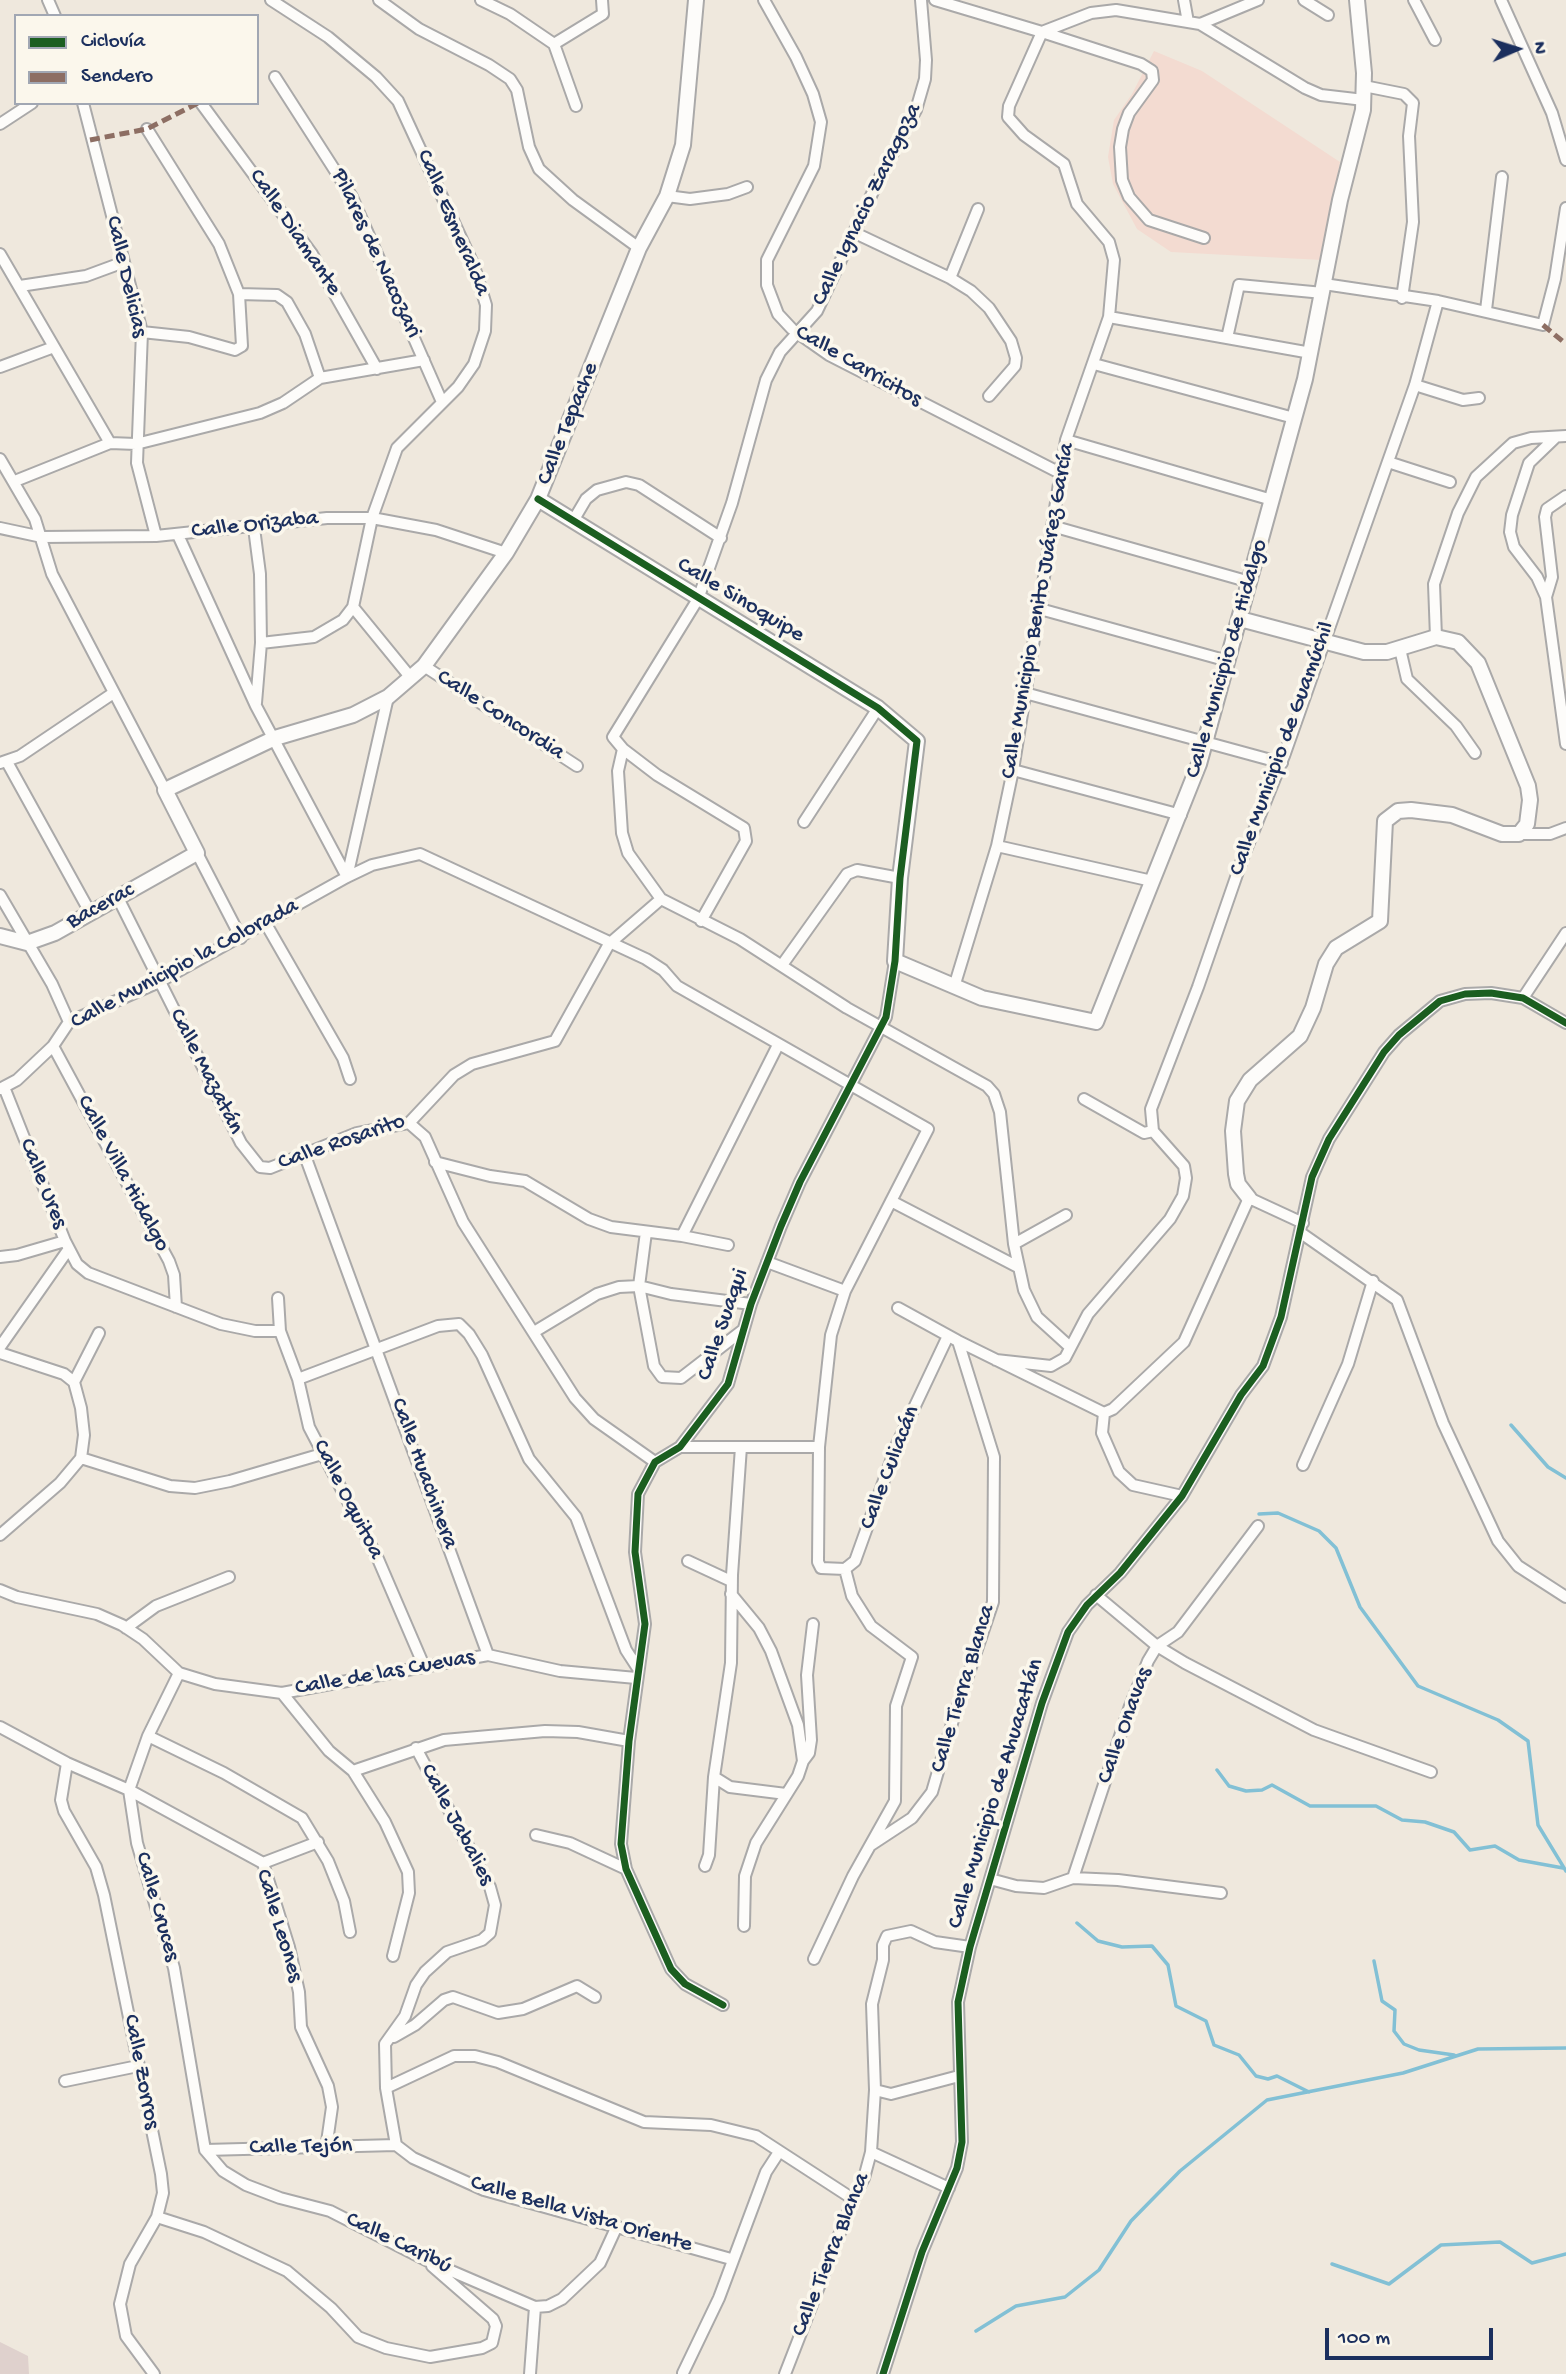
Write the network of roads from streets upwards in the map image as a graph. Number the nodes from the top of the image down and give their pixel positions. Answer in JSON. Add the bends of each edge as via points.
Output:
{"nodes":[{"id":1,"x":271,"y":0,"type":"edge"},
{"id":2,"x":379,"y":0,"type":"edge"},
{"id":3,"x":481,"y":0,"type":"edge"},
{"id":4,"x":602,"y":0,"type":"edge"},
{"id":5,"x":696,"y":0,"type":"edge"},
{"id":6,"x":764,"y":0,"type":"edge"},
{"id":7,"x":921,"y":0,"type":"edge"},
{"id":8,"x":935,"y":0,"type":"edge"},
{"id":9,"x":1184,"y":0,"type":"edge"},
{"id":10,"x":1258,"y":0,"type":"edge"},
{"id":11,"x":1304,"y":0,"type":"edge"},
{"id":12,"x":1357,"y":0,"type":"edge"},
{"id":13,"x":1415,"y":0,"type":"edge"},
{"id":14,"x":1502,"y":1,"type":"edge"},
{"id":15,"x":1328,"y":15,"type":"dead end"},
{"id":16,"x":1188,"y":22,"type":"junction"},
{"id":17,"x":1200,"y":24,"type":"junction"},
{"id":18,"x":1042,"y":32,"type":"junction"},
{"id":19,"x":1435,"y":40,"type":"dead end"},
{"id":20,"x":554,"y":44,"type":"junction"},
{"id":21,"x":275,"y":77,"type":"dead end"},
{"id":22,"x":1364,"y":93,"type":"junction"},
{"id":23,"x":29,"y":105,"type":"edge"},
{"id":24,"x":84,"y":105,"type":"edge"},
{"id":25,"x":202,"y":105,"type":"edge"},
{"id":26,"x":576,"y":106,"type":"dead end"},
{"id":27,"x":0,"y":124,"type":"edge"},
{"id":28,"x":147,"y":130,"type":"dead end"},
{"id":29,"x":1566,"y":160,"type":"edge"},
{"id":30,"x":1502,"y":177,"type":"dead end"},
{"id":31,"x":747,"y":187,"type":"dead end"},
{"id":32,"x":667,"y":196,"type":"junction"},
{"id":33,"x":1566,"y":208,"type":"edge"},
{"id":34,"x":978,"y":209,"type":"dead end"},
{"id":35,"x":855,"y":233,"type":"junction"},
{"id":36,"x":1204,"y":238,"type":"dead end"},
{"id":37,"x":639,"y":248,"type":"junction"},
{"id":38,"x":0,"y":254,"type":"edge"},
{"id":39,"x":124,"y":262,"type":"junction"},
{"id":40,"x":950,"y":278,"type":"junction"},
{"id":41,"x":20,"y":286,"type":"junction"},
{"id":42,"x":1324,"y":289,"type":"junction"},
{"id":43,"x":239,"y":293,"type":"junction"},
{"id":44,"x":1402,"y":298,"type":"junction"},
{"id":45,"x":1438,"y":301,"type":"junction"},
{"id":46,"x":1486,"y":310,"type":"junction"},
{"id":47,"x":1109,"y":317,"type":"junction"},
{"id":48,"x":142,"y":332,"type":"junction"},
{"id":49,"x":797,"y":333,"type":"junction"},
{"id":50,"x":1227,"y":338,"type":"junction"},
{"id":51,"x":54,"y":347,"type":"junction"},
{"id":52,"x":1311,"y":353,"type":"junction"},
{"id":53,"x":424,"y":360,"type":"junction"},
{"id":54,"x":1094,"y":364,"type":"junction"},
{"id":55,"x":0,"y":366,"type":"edge"},
{"id":56,"x":377,"y":369,"type":"junction"},
{"id":57,"x":320,"y":378,"type":"junction"},
{"id":58,"x":1415,"y":385,"type":"junction"},
{"id":59,"x":989,"y":396,"type":"dead end"},
{"id":60,"x":1479,"y":398,"type":"dead end"},
{"id":61,"x":442,"y":402,"type":"junction"},
{"id":62,"x":1294,"y":418,"type":"junction"},
{"id":63,"x":1561,"y":437,"type":"edge"},
{"id":64,"x":1066,"y":440,"type":"junction"},
{"id":65,"x":110,"y":443,"type":"junction"},
{"id":66,"x":136,"y":444,"type":"junction"},
{"id":67,"x":0,"y":459,"type":"edge"},
{"id":68,"x":1388,"y":462,"type":"junction"},
{"id":69,"x":1060,"y":473,"type":"junction"},
{"id":70,"x":15,"y":481,"type":"junction"},
{"id":71,"x":1450,"y":482,"type":"dead end"},
{"id":72,"x":1566,"y":496,"type":"edge"},
{"id":73,"x":538,"y":499,"type":"junction"},
{"id":74,"x":1272,"y":500,"type":"junction"},
{"id":75,"x":372,"y":518,"type":"junction"},
{"id":76,"x":573,"y":521,"type":"junction"},
{"id":77,"x":1052,"y":526,"type":"junction"},
{"id":78,"x":0,"y":528,"type":"edge"},
{"id":79,"x":254,"y":528,"type":"junction"},
{"id":80,"x":178,"y":535,"type":"junction"},
{"id":81,"x":156,"y":536,"type":"junction"},
{"id":82,"x":42,"y":537,"type":"junction"},
{"id":83,"x":721,"y":538,"type":"junction"},
{"id":84,"x":506,"y":553,"type":"junction"},
{"id":85,"x":1250,"y":582,"type":"junction"},
{"id":86,"x":1546,"y":597,"type":"junction"},
{"id":87,"x":698,"y":599,"type":"junction"},
{"id":88,"x":354,"y":607,"type":"junction"},
{"id":89,"x":1040,"y":609,"type":"junction"},
{"id":90,"x":1240,"y":619,"type":"junction"},
{"id":91,"x":1436,"y":637,"type":"junction"},
{"id":92,"x":1324,"y":641,"type":"junction"},
{"id":93,"x":261,"y":643,"type":"junction"},
{"id":94,"x":1400,"y":649,"type":"junction"},
{"id":95,"x":1228,"y":661,"type":"junction"},
{"id":96,"x":424,"y":666,"type":"junction"},
{"id":97,"x":411,"y":678,"type":"junction"},
{"id":98,"x":1025,"y":693,"type":"junction"},
{"id":99,"x":112,"y":694,"type":"junction"},
{"id":100,"x":388,"y":697,"type":"junction"},
{"id":101,"x":256,"y":706,"type":"junction"},
{"id":102,"x":878,"y":708,"type":"junction"},
{"id":103,"x":275,"y":738,"type":"junction"},
{"id":104,"x":917,"y":741,"type":"joint"},
{"id":105,"x":1206,"y":742,"type":"junction"},
{"id":106,"x":1566,"y":744,"type":"edge"},
{"id":107,"x":623,"y":749,"type":"junction"},
{"id":108,"x":1475,"y":753,"type":"dead end"},
{"id":109,"x":4,"y":763,"type":"edge"},
{"id":110,"x":1282,"y":763,"type":"junction"},
{"id":111,"x":577,"y":766,"type":"dead end"},
{"id":112,"x":1013,"y":770,"type":"junction"},
{"id":113,"x":164,"y":790,"type":"junction"},
{"id":114,"x":1181,"y":815,"type":"junction"},
{"id":115,"x":804,"y":822,"type":"dead end"},
{"id":116,"x":1566,"y":828,"type":"edge"},
{"id":117,"x":1520,"y":834,"type":"junction"},
{"id":118,"x":997,"y":846,"type":"junction"},
{"id":119,"x":197,"y":853,"type":"junction"},
{"id":120,"x":347,"y":877,"type":"junction"},
{"id":121,"x":900,"y":878,"type":"junction"},
{"id":122,"x":1152,"y":881,"type":"junction"},
{"id":123,"x":0,"y":895,"type":"edge"},
{"id":124,"x":118,"y":898,"type":"junction"},
{"id":125,"x":662,"y":899,"type":"junction"},
{"id":126,"x":91,"y":914,"type":"junction"},
{"id":127,"x":701,"y":921,"type":"junction"},
{"id":128,"x":266,"y":924,"type":"junction"},
{"id":129,"x":0,"y":936,"type":"edge"},
{"id":130,"x":241,"y":938,"type":"junction"},
{"id":131,"x":1564,"y":940,"type":"edge"},
{"id":132,"x":27,"y":943,"type":"junction"},
{"id":133,"x":609,"y":944,"type":"junction"},
{"id":134,"x":895,"y":961,"type":"junction"},
{"id":135,"x":782,"y":965,"type":"junction"},
{"id":136,"x":159,"y":982,"type":"junction"},
{"id":137,"x":954,"y":986,"type":"junction"},
{"id":138,"x":1523,"y":998,"type":"junction"},
{"id":139,"x":69,"y":1022,"type":"junction"},
{"id":140,"x":1566,"y":1023,"type":"edge"},
{"id":141,"x":881,"y":1028,"type":"junction"},
{"id":142,"x":778,"y":1045,"type":"junction"},
{"id":143,"x":53,"y":1046,"type":"junction"},
{"id":144,"x":350,"y":1079,"type":"dead end"},
{"id":145,"x":852,"y":1084,"type":"junction"},
{"id":146,"x":2,"y":1088,"type":"edge"},
{"id":147,"x":1084,"y":1099,"type":"dead end"},
{"id":148,"x":409,"y":1123,"type":"junction"},
{"id":149,"x":1153,"y":1130,"type":"junction"},
{"id":150,"x":304,"y":1153,"type":"junction"},
{"id":151,"x":435,"y":1162,"type":"junction"},
{"id":152,"x":260,"y":1167,"type":"joint"},
{"id":153,"x":1249,"y":1198,"type":"junction"},
{"id":154,"x":891,"y":1201,"type":"junction"},
{"id":155,"x":1066,"y":1215,"type":"dead end"},
{"id":156,"x":1302,"y":1228,"type":"junction"},
{"id":157,"x":646,"y":1232,"type":"junction"},
{"id":158,"x":682,"y":1236,"type":"junction"},
{"id":159,"x":1014,"y":1244,"type":"junction"},
{"id":160,"x":728,"y":1245,"type":"dead end"},
{"id":161,"x":66,"y":1246,"type":"junction"},
{"id":162,"x":0,"y":1257,"type":"edge"},
{"id":163,"x":766,"y":1262,"type":"junction"},
{"id":164,"x":1018,"y":1267,"type":"junction"},
{"id":165,"x":1373,"y":1282,"type":"junction"},
{"id":166,"x":639,"y":1286,"type":"junction"},
{"id":167,"x":845,"y":1291,"type":"junction"},
{"id":168,"x":278,"y":1298,"type":"dead end"},
{"id":169,"x":751,"y":1304,"type":"junction"},
{"id":170,"x":176,"y":1307,"type":"junction"},
{"id":171,"x":898,"y":1308,"type":"dead end"},
{"id":172,"x":743,"y":1329,"type":"junction"},
{"id":173,"x":279,"y":1331,"type":"junction"},
{"id":174,"x":534,"y":1332,"type":"junction"},
{"id":175,"x":99,"y":1333,"type":"dead end"},
{"id":176,"x":953,"y":1339,"type":"junction"},
{"id":177,"x":0,"y":1347,"type":"edge"},
{"id":178,"x":377,"y":1347,"type":"junction"},
{"id":179,"x":1070,"y":1347,"type":"junction"},
{"id":180,"x":0,"y":1353,"type":"edge"},
{"id":181,"x":996,"y":1360,"type":"junction"},
{"id":182,"x":298,"y":1379,"type":"junction"},
{"id":183,"x":74,"y":1382,"type":"junction"},
{"id":184,"x":1108,"y":1411,"type":"junction"},
{"id":185,"x":680,"y":1447,"type":"junction"},
{"id":186,"x":741,"y":1447,"type":"junction"},
{"id":187,"x":819,"y":1447,"type":"junction"},
{"id":188,"x":322,"y":1454,"type":"junction"},
{"id":189,"x":81,"y":1458,"type":"junction"},
{"id":190,"x":655,"y":1462,"type":"junction"},
{"id":191,"x":1303,"y":1465,"type":"dead end"},
{"id":192,"x":1182,"y":1496,"type":"junction"},
{"id":193,"x":1258,"y":1525,"type":"dead end"},
{"id":194,"x":0,"y":1535,"type":"edge"},
{"id":195,"x":688,"y":1561,"type":"dead end"},
{"id":196,"x":845,"y":1569,"type":"junction"},
{"id":197,"x":229,"y":1577,"type":"dead end"},
{"id":198,"x":731,"y":1581,"type":"junction"},
{"id":199,"x":0,"y":1590,"type":"edge"},
{"id":200,"x":731,"y":1594,"type":"junction"},
{"id":201,"x":1097,"y":1595,"type":"junction"},
{"id":202,"x":1566,"y":1597,"type":"edge"},
{"id":203,"x":813,"y":1623,"type":"dead end"},
{"id":204,"x":126,"y":1628,"type":"junction"},
{"id":205,"x":1157,"y":1646,"type":"junction"},
{"id":206,"x":488,"y":1655,"type":"junction"},
{"id":207,"x":424,"y":1666,"type":"junction"},
{"id":208,"x":637,"y":1672,"type":"junction"},
{"id":209,"x":178,"y":1673,"type":"junction"},
{"id":210,"x":282,"y":1693,"type":"junction"},
{"id":211,"x":0,"y":1727,"type":"edge"},
{"id":212,"x":149,"y":1736,"type":"junction"},
{"id":213,"x":629,"y":1741,"type":"junction"},
{"id":214,"x":416,"y":1748,"type":"junction"},
{"id":215,"x":803,"y":1761,"type":"junction"},
{"id":216,"x":67,"y":1763,"type":"junction"},
{"id":217,"x":353,"y":1771,"type":"junction"},
{"id":218,"x":1431,"y":1772,"type":"dead end"},
{"id":219,"x":714,"y":1777,"type":"junction"},
{"id":220,"x":129,"y":1790,"type":"junction"},
{"id":221,"x":786,"y":1794,"type":"junction"},
{"id":222,"x":536,"y":1835,"type":"dead end"},
{"id":223,"x":318,"y":1842,"type":"junction"},
{"id":224,"x":871,"y":1845,"type":"junction"},
{"id":225,"x":263,"y":1863,"type":"junction"},
{"id":226,"x":705,"y":1866,"type":"dead end"},
{"id":227,"x":626,"y":1870,"type":"junction"},
{"id":228,"x":1073,"y":1878,"type":"junction"},
{"id":229,"x":990,"y":1879,"type":"junction"},
{"id":230,"x":1221,"y":1893,"type":"dead end"},
{"id":231,"x":744,"y":1926,"type":"dead end"},
{"id":232,"x":350,"y":1932,"type":"dead end"},
{"id":233,"x":970,"y":1947,"type":"junction"},
{"id":234,"x":393,"y":1956,"type":"dead end"},
{"id":235,"x":814,"y":1959,"type":"dead end"},
{"id":236,"x":595,"y":1997,"type":"dead end"},
{"id":237,"x":723,"y":2005,"type":"dead end"},
{"id":238,"x":391,"y":2038,"type":"junction"},
{"id":239,"x":138,"y":2066,"type":"junction"},
{"id":240,"x":959,"y":2076,"type":"junction"},
{"id":241,"x":65,"y":2081,"type":"dead end"},
{"id":242,"x":386,"y":2088,"type":"junction"},
{"id":243,"x":874,"y":2090,"type":"junction"},
{"id":244,"x":396,"y":2146,"type":"junction"},
{"id":245,"x":326,"y":2149,"type":"junction"},
{"id":246,"x":205,"y":2150,"type":"junction"},
{"id":247,"x":779,"y":2152,"type":"junction"},
{"id":248,"x":871,"y":2152,"type":"junction"},
{"id":249,"x":949,"y":2189,"type":"junction"},
{"id":250,"x":853,"y":2199,"type":"junction"},
{"id":251,"x":157,"y":2217,"type":"junction"},
{"id":252,"x":617,"y":2226,"type":"junction"},
{"id":253,"x":731,"y":2259,"type":"junction"},
{"id":254,"x":428,"y":2261,"type":"junction"},
{"id":255,"x":535,"y":2307,"type":"junction"},
{"id":256,"x":682,"y":2373,"type":"edge"},
{"id":257,"x":154,"y":2374,"type":"edge"},
{"id":258,"x":530,"y":2374,"type":"edge"},
{"id":259,"x":785,"y":2374,"type":"edge"},
{"id":260,"x":883,"y":2374,"type":"edge"}],
"edges":[{"from":1,"to":61,"type":"street","name":"Calle Esmeralda","via":[[328,37],[398,101],[474,266],[486,304],[485,331],[474,364]]},
{"from":2,"to":37,"type":"street","via":[[419,29],[510,79],[539,169]]},
{"from":3,"to":20,"type":"street"},
{"from":4,"to":20,"type":"street","via":[[604,14]]},
{"from":5,"to":32,"type":"street","name":"Calle Tepache","via":[[683,145]]},
{"from":6,"to":49,"type":"street","name":"Calle Carricitos","via":[[796,57],[821,121],[814,166],[767,260],[771,300]]},
{"from":7,"to":35,"type":"street","name":"Calle Ignacio Zaragoza","via":[[926,60],[922,94]]},
{"from":8,"to":18,"type":"street"},
{"from":9,"to":16,"type":"street"},
{"from":10,"to":17,"type":"street"},
{"from":11,"to":15,"type":"street"},
{"from":12,"to":22,"type":"street","name":"Calle Municipio de Hidalgo"},
{"from":13,"to":19,"type":"street"},
{"from":14,"to":29,"type":"street","via":[[1552,113]]},
{"from":16,"to":17,"type":"street"},
{"from":16,"to":18,"type":"street","via":[[1105,11]]},
{"from":17,"to":22,"type":"street","via":[[1321,95]]},
{"from":18,"to":36,"type":"street","via":[[1152,71],[1153,77],[1123,129],[1122,180],[1129,197],[1149,220]]},
{"from":18,"to":47,"type":"street","name":"Calle Municipio Benito Juárez García","via":[[1008,117],[1014,127],[1064,164],[1077,204],[1109,242],[1114,260]]},
{"from":20,"to":26,"type":"street"},
{"from":21,"to":53,"type":"street","name":"Pilares de Nacozari","via":[[352,197]]},
{"from":22,"to":42,"type":"street","name":"Calle Municipio de Hidalgo"},
{"from":22,"to":44,"type":"street","via":[[1404,94],[1411,99],[1413,222]]},
{"from":23,"to":27,"type":"street"},
{"from":24,"to":39,"type":"street","name":"Calle Delicias"},
{"from":25,"to":56,"type":"street","name":"Calle Diamante","via":[[312,254]]},
{"from":28,"to":43,"type":"street","via":[[219,244]]},
{"from":30,"to":46,"type":"street"},
{"from":31,"to":32,"type":"street","via":[[710,197]]},
{"from":32,"to":37,"type":"street","name":"Calle Tepache"},
{"from":33,"to":46,"type":"street","via":[[1544,324]]},
{"from":34,"to":40,"type":"street"},
{"from":35,"to":40,"type":"street"},
{"from":35,"to":49,"type":"street","name":"Calle Ignacio Zaragoza","via":[[817,311]]},
{"from":37,"to":73,"type":"street","name":"Calle Tepache"},
{"from":38,"to":41,"type":"street"},
{"from":39,"to":41,"type":"street","via":[[86,276]]},
{"from":39,"to":48,"type":"street","name":"Calle Delicias"},
{"from":40,"to":59,"type":"street","via":[[989,308],[1014,350],[1014,366]]},
{"from":41,"to":51,"type":"street"},
{"from":42,"to":44,"type":"street"},
{"from":42,"to":50,"type":"street","via":[[1239,285]]},
{"from":42,"to":52,"type":"street","name":"Calle Municipio de Hidalgo"},
{"from":43,"to":48,"type":"street","via":[[242,346],[235,350],[189,337]]},
{"from":43,"to":57,"type":"street","via":[[277,295],[287,302]]},
{"from":44,"to":45,"type":"street"},
{"from":45,"to":46,"type":"street"},
{"from":45,"to":58,"type":"street","name":"Calle Municipio de Guamúchil"},
{"from":47,"to":50,"type":"street"},
{"from":47,"to":54,"type":"street","name":"Calle Municipio Benito Juárez García"},
{"from":48,"to":66,"type":"street","name":"Calle Delicias"},
{"from":49,"to":69,"type":"street","name":"Calle Carricitos","via":[[900,394]]},
{"from":49,"to":83,"type":"street","name":"Calle Ignacio Zaragoza","via":[[780,352],[766,380]]},
{"from":50,"to":52,"type":"street"},
{"from":51,"to":55,"type":"street"},
{"from":51,"to":65,"type":"street"},
{"from":52,"to":62,"type":"street","name":"Calle Municipio de Hidalgo"},
{"from":53,"to":56,"type":"street"},
{"from":53,"to":61,"type":"street","name":"Pilares de Nacozari"},
{"from":54,"to":62,"type":"street"},
{"from":54,"to":64,"type":"street","name":"Calle Municipio Benito Juárez García"},
{"from":56,"to":57,"type":"street"},
{"from":57,"to":66,"type":"street","via":[[260,413]]},
{"from":58,"to":60,"type":"street","via":[[1463,400]]},
{"from":58,"to":68,"type":"street","name":"Calle Municipio de Guamúchil"},
{"from":61,"to":75,"type":"street","name":"Calle Esmeralda","via":[[397,448]]},
{"from":62,"to":74,"type":"street","name":"Calle Municipio de Hidalgo"},
{"from":63,"to":86,"type":"street","via":[[1529,463],[1510,526],[1514,547]]},
{"from":63,"to":91,"type":"street","via":[[1513,443],[1494,458],[1466,493],[1434,584]]},
{"from":64,"to":69,"type":"street","name":"Calle Municipio Benito Juárez García"},
{"from":64,"to":74,"type":"street"},
{"from":65,"to":66,"type":"street"},
{"from":65,"to":70,"type":"street"},
{"from":66,"to":81,"type":"street","name":"Calle Delicias"},
{"from":67,"to":70,"type":"street"},
{"from":68,"to":71,"type":"street"},
{"from":68,"to":92,"type":"street","name":"Calle Municipio de Guamúchil"},
{"from":69,"to":77,"type":"street","name":"Calle Municipio Benito Juárez García"},
{"from":70,"to":82,"type":"street"},
{"from":72,"to":86,"type":"street","via":[[1547,509],[1545,517],[1552,577]]},
{"from":73,"to":76,"type":"street","name":"Calle Sinoquipe"},
{"from":73,"to":84,"type":"street","name":"Calle Tepache"},
{"from":74,"to":85,"type":"street","name":"Calle Municipio de Hidalgo"},
{"from":75,"to":79,"type":"street","name":"Calle Orizaba","via":[[327,518]]},
{"from":75,"to":84,"type":"street","name":"Calle Orizaba","via":[[436,530]]},
{"from":75,"to":88,"type":"street","name":"Calle Esmeralda"},
{"from":76,"to":83,"type":"street","via":[[597,490],[626,482],[639,485]]},
{"from":76,"to":87,"type":"street","name":"Calle Sinoquipe"},
{"from":77,"to":85,"type":"street"},
{"from":77,"to":89,"type":"street","name":"Calle Municipio Benito Juárez García"},
{"from":78,"to":82,"type":"street","name":"Calle Orizaba"},
{"from":79,"to":80,"type":"street","name":"Calle Orizaba"},
{"from":79,"to":93,"type":"street"},
{"from":80,"to":81,"type":"street","name":"Calle Orizaba"},
{"from":80,"to":101,"type":"street"},
{"from":81,"to":82,"type":"street","name":"Calle Orizaba"},
{"from":82,"to":99,"type":"street","via":[[52,574]]},
{"from":83,"to":87,"type":"street","name":"Calle Ignacio Zaragoza"},
{"from":84,"to":96,"type":"street","name":"Calle Tepache"},
{"from":85,"to":90,"type":"street","name":"Calle Municipio de Hidalgo"},
{"from":86,"to":106,"type":"street"},
{"from":87,"to":102,"type":"street","name":"Calle Sinoquipe"},
{"from":87,"to":107,"type":"street","name":"Calle Ignacio Zaragoza","via":[[613,737]]},
{"from":88,"to":93,"type":"street","via":[[343,620],[314,637]]},
{"from":88,"to":97,"type":"street","name":"Calle Concordia"},
{"from":89,"to":95,"type":"street"},
{"from":89,"to":98,"type":"street","name":"Calle Municipio Benito Juárez García"},
{"from":90,"to":92,"type":"street"},
{"from":90,"to":95,"type":"street","name":"Calle Municipio de Hidalgo"},
{"from":91,"to":94,"type":"street"},
{"from":91,"to":117,"type":"street","via":[[1458,642],[1478,663],[1528,786],[1529,813]]},
{"from":92,"to":94,"type":"street","via":[[1364,652]]},
{"from":92,"to":110,"type":"street","name":"Calle Municipio de Guamúchil"},
{"from":93,"to":101,"type":"street"},
{"from":94,"to":108,"type":"street","via":[[1407,680],[1456,726]]},
{"from":95,"to":105,"type":"street","name":"Calle Municipio de Hidalgo"},
{"from":96,"to":97,"type":"street","name":"Calle Tepache"},
{"from":96,"to":111,"type":"street","name":"Calle Concordia"},
{"from":97,"to":100,"type":"street","name":"Calle Tepache"},
{"from":98,"to":105,"type":"street"},
{"from":98,"to":112,"type":"street","name":"Calle Municipio Benito Juárez García"},
{"from":99,"to":109,"type":"street"},
{"from":99,"to":113,"type":"street"},
{"from":100,"to":103,"type":"street","name":"Calle Tepache","via":[[323,726]]},
{"from":100,"to":120,"type":"street"},
{"from":101,"to":103,"type":"street"},
{"from":102,"to":104,"type":"street","name":"Calle Sinoquipe"},
{"from":102,"to":115,"type":"street"},
{"from":103,"to":113,"type":"street","name":"Calle Tepache"},
{"from":103,"to":120,"type":"street"},
{"from":104,"to":121,"type":"street","name":"Calle Suaqui"},
{"from":105,"to":110,"type":"street"},
{"from":105,"to":114,"type":"street","name":"Calle Municipio de Hidalgo"},
{"from":107,"to":125,"type":"street","via":[[618,771],[622,833],[628,853]]},
{"from":107,"to":127,"type":"street","via":[[744,828],[746,841]]},
{"from":109,"to":126,"type":"street"},
{"from":110,"to":149,"type":"street","name":"Calle Municipio de Guamúchil","via":[[1151,1109]]},
{"from":112,"to":114,"type":"street"},
{"from":112,"to":118,"type":"street","name":"Calle Municipio Benito Juárez García"},
{"from":113,"to":119,"type":"street"},
{"from":114,"to":122,"type":"street","name":"Calle Municipio de Hidalgo"},
{"from":116,"to":117,"type":"street","via":[[1550,834]]},
{"from":117,"to":153,"type":"street","via":[[1502,834],[1452,816],[1411,810],[1398,811],[1385,821],[1380,921],[1336,948],[1300,1036],[1250,1080],[1237,1101],[1233,1131],[1236,1174]]},
{"from":118,"to":122,"type":"street"},
{"from":118,"to":137,"type":"street","name":"Calle Municipio Benito Juárez García"},
{"from":119,"to":124,"type":"street","name":"Bacerac"},
{"from":119,"to":130,"type":"street"},
{"from":120,"to":128,"type":"street","name":"Calle Municipio la Colorada"},
{"from":120,"to":133,"type":"street","name":"Calle Municipio la Colorada","via":[[372,865],[420,854]]},
{"from":121,"to":134,"type":"street","name":"Calle Suaqui"},
{"from":121,"to":135,"type":"street","via":[[857,870],[847,874]]},
{"from":122,"to":137,"type":"street","name":"Calle Municipio de Hidalgo","via":[[1096,1023],[999,1002]]},
{"from":123,"to":132,"type":"street"},
{"from":124,"to":126,"type":"street","name":"Bacerac"},
{"from":124,"to":136,"type":"street","name":"Calle Mazatán"},
{"from":125,"to":127,"type":"street"},
{"from":125,"to":133,"type":"street","name":"Calle Rosarito"},
{"from":126,"to":132,"type":"street","name":"Bacerac"},
{"from":127,"to":135,"type":"street"},
{"from":128,"to":130,"type":"street","name":"Calle Municipio la Colorada"},
{"from":128,"to":144,"type":"street","via":[[343,1058]]},
{"from":129,"to":132,"type":"street"},
{"from":130,"to":136,"type":"street","name":"Calle Municipio la Colorada"},
{"from":131,"to":138,"type":"street"},
{"from":132,"to":139,"type":"street"},
{"from":133,"to":142,"type":"street","name":"Calle Municipio la Colorada","via":[[663,970],[677,986]]},
{"from":133,"to":148,"type":"street","name":"Calle Rosarito","via":[[555,1041],[472,1064],[454,1075]]},
{"from":134,"to":137,"type":"street"},
{"from":134,"to":141,"type":"street","name":"Calle Suaqui"},
{"from":135,"to":141,"type":"street"},
{"from":136,"to":139,"type":"street","name":"Calle Municipio la Colorada"},
{"from":136,"to":152,"type":"street","name":"Calle Mazatán","via":[[241,1143]]},
{"from":138,"to":140,"type":"street","name":"Calle Municipio de Ahuacatlán"},
{"from":138,"to":156,"type":"street","name":"Calle Municipio de Ahuacatlán","via":[[1490,993],[1450,997],[1399,1035],[1329,1139],[1312,1177]]},
{"from":139,"to":143,"type":"street","name":"Calle Municipio la Colorada"},
{"from":141,"to":145,"type":"street","name":"Calle Suaqui"},
{"from":141,"to":159,"type":"street","via":[[994,1094],[1000,1112]]},
{"from":142,"to":145,"type":"street","name":"Calle Municipio la Colorada"},
{"from":142,"to":158,"type":"street"},
{"from":143,"to":146,"type":"street","name":"Calle Municipio la Colorada"},
{"from":143,"to":170,"type":"street","name":"Calle Villa Hidalgo","via":[[169,1261]]},
{"from":145,"to":154,"type":"street","name":"Calle Municipio la Colorada","via":[[928,1129]]},
{"from":145,"to":163,"type":"street","name":"Calle Suaqui","via":[[800,1182]]},
{"from":146,"to":161,"type":"street","name":"Calle Ures"},
{"from":147,"to":149,"type":"street","via":[[1144,1133]]},
{"from":148,"to":150,"type":"street","name":"Calle Rosarito","via":[[357,1133]]},
{"from":148,"to":151,"type":"street","via":[[425,1137]]},
{"from":149,"to":179,"type":"street","via":[[1181,1160],[1185,1187],[1170,1219],[1088,1314]]},
{"from":150,"to":152,"type":"street","name":"Calle Rosarito","via":[[270,1168]]},
{"from":150,"to":178,"type":"street","name":"Calle Huachinera"},
{"from":151,"to":157,"type":"street","via":[[525,1181],[589,1219]]},
{"from":151,"to":174,"type":"street","via":[[463,1222]]},
{"from":153,"to":156,"type":"street"},
{"from":153,"to":184,"type":"street","via":[[1188,1336]]},
{"from":154,"to":164,"type":"street"},
{"from":154,"to":167,"type":"street"},
{"from":155,"to":159,"type":"street"},
{"from":156,"to":165,"type":"street"},
{"from":156,"to":192,"type":"street","name":"Calle Municipio de Ahuacatlán","via":[[1269,1354]]},
{"from":157,"to":158,"type":"street"},
{"from":157,"to":166,"type":"street"},
{"from":158,"to":160,"type":"street"},
{"from":159,"to":164,"type":"street"},
{"from":161,"to":162,"type":"street"},
{"from":161,"to":170,"type":"street","via":[[88,1273]]},
{"from":161,"to":177,"type":"street"},
{"from":163,"to":167,"type":"street"},
{"from":163,"to":169,"type":"street","name":"Calle Suaqui"},
{"from":164,"to":179,"type":"street","via":[[1037,1317]]},
{"from":165,"to":191,"type":"street","via":[[1348,1364]]},
{"from":165,"to":202,"type":"street","via":[[1401,1307],[1443,1423],[1498,1541],[1518,1566]]},
{"from":166,"to":169,"type":"street"},
{"from":166,"to":172,"type":"street","via":[[654,1366],[662,1377],[681,1378]]},
{"from":166,"to":174,"type":"street","via":[[597,1294]]},
{"from":167,"to":187,"type":"street","via":[[828,1353]]},
{"from":168,"to":173,"type":"street","name":"Calle Oquitoa"},
{"from":169,"to":172,"type":"street","name":"Calle Suaqui"},
{"from":170,"to":173,"type":"street","via":[[221,1324]]},
{"from":171,"to":176,"type":"street"},
{"from":172,"to":185,"type":"street","name":"Calle Suaqui","via":[[728,1384]]},
{"from":173,"to":182,"type":"street","name":"Calle Oquitoa"},
{"from":174,"to":190,"type":"street","via":[[575,1398],[594,1419]]},
{"from":175,"to":183,"type":"street"},
{"from":176,"to":181,"type":"street"},
{"from":176,"to":196,"type":"street","name":"Calle Culiacán","via":[[897,1444],[855,1561]]},
{"from":176,"to":224,"type":"street","name":"Calle Tierra Blanca","via":[[994,1457],[993,1602],[932,1792],[912,1818]]},
{"from":178,"to":182,"type":"street"},
{"from":178,"to":206,"type":"street","name":"Calle Huachinera"},
{"from":178,"to":208,"type":"street","via":[[438,1325],[459,1324],[469,1334],[529,1459],[576,1517]]},
{"from":179,"to":181,"type":"street","via":[[1065,1358],[1051,1366]]},
{"from":180,"to":183,"type":"street","via":[[64,1374]]},
{"from":181,"to":184,"type":"street"},
{"from":182,"to":188,"type":"street","name":"Calle Oquitoa","via":[[309,1427]]},
{"from":183,"to":189,"type":"street","via":[[84,1435]]},
{"from":184,"to":192,"type":"street","via":[[1102,1433],[1119,1472],[1133,1485]]},
{"from":185,"to":186,"type":"street"},
{"from":185,"to":190,"type":"street","name":"Calle Suaqui"},
{"from":186,"to":187,"type":"street"},
{"from":186,"to":198,"type":"street"},
{"from":187,"to":196,"type":"street","via":[[818,1562],[821,1568]]},
{"from":188,"to":189,"type":"street","via":[[195,1488],[170,1486]]},
{"from":188,"to":207,"type":"street","name":"Calle Oquitoa","via":[[378,1559]]},
{"from":189,"to":194,"type":"street"},
{"from":190,"to":208,"type":"street","via":[[638,1494],[635,1552],[645,1624]]},
{"from":192,"to":201,"type":"street","name":"Calle Municipio de Ahuacatlán"},
{"from":193,"to":205,"type":"street","name":"Calle Onavas","via":[[1178,1632]]},
{"from":195,"to":198,"type":"street"},
{"from":196,"to":224,"type":"street","via":[[852,1596],[871,1626],[912,1657],[896,1706],[896,1796]]},
{"from":197,"to":204,"type":"street","via":[[156,1606]]},
{"from":198,"to":200,"type":"street"},
{"from":199,"to":204,"type":"street","via":[[97,1614]]},
{"from":200,"to":215,"type":"street","via":[[771,1651],[798,1725]]},
{"from":200,"to":219,"type":"street","via":[[731,1663]]},
{"from":201,"to":205,"type":"street"},
{"from":201,"to":229,"type":"street","name":"Calle Municipio de Ahuacatlán","via":[[1072,1624],[1063,1644]]},
{"from":203,"to":215,"type":"street","via":[[807,1675],[811,1740]]},
{"from":204,"to":209,"type":"street"},
{"from":205,"to":218,"type":"street","via":[[1314,1730]]},
{"from":205,"to":228,"type":"street","name":"Calle Onavas","via":[[1130,1706]]},
{"from":206,"to":207,"type":"street","name":"Calle de las Cuevas"},
{"from":206,"to":208,"type":"street","via":[[560,1671]]},
{"from":207,"to":210,"type":"street","name":"Calle de las Cuevas"},
{"from":208,"to":213,"type":"street"},
{"from":209,"to":210,"type":"street","name":"Calle de las Cuevas","via":[[215,1684]]},
{"from":209,"to":212,"type":"street","name":"Calle Cruces"},
{"from":210,"to":217,"type":"street","via":[[329,1751]]},
{"from":211,"to":216,"type":"street","name":"Calle Leones"},
{"from":212,"to":220,"type":"street","name":"Calle Cruces"},
{"from":212,"to":223,"type":"street","via":[[281,1803],[302,1818]]},
{"from":213,"to":214,"type":"street","via":[[545,1731],[444,1740]]},
{"from":213,"to":227,"type":"street","via":[[621,1826]]},
{"from":214,"to":217,"type":"street"},
{"from":214,"to":238,"type":"street","name":"Calle Jabalies","via":[[490,1887],[495,1921],[482,1940],[447,1952],[425,1972]]},
{"from":215,"to":221,"type":"street"},
{"from":216,"to":220,"type":"street","name":"Calle Leones"},
{"from":216,"to":239,"type":"street","name":"Calle Zorros","via":[[61,1800],[96,1867]]},
{"from":217,"to":234,"type":"street","via":[[385,1822],[408,1872],[408,1893]]},
{"from":219,"to":221,"type":"street","via":[[730,1787]]},
{"from":219,"to":226,"type":"street"},
{"from":220,"to":225,"type":"street","name":"Calle Leones"},
{"from":220,"to":246,"type":"street","name":"Calle Cruces","via":[[137,1843],[174,1968]]},
{"from":221,"to":231,"type":"street","via":[[756,1843],[745,1876]]},
{"from":222,"to":227,"type":"street","via":[[570,1843]]},
{"from":223,"to":225,"type":"street"},
{"from":223,"to":232,"type":"street","via":[[344,1901]]},
{"from":224,"to":235,"type":"street"},
{"from":225,"to":245,"type":"street","name":"Calle Leones","via":[[289,1947],[301,2028],[328,2086],[332,2107]]},
{"from":227,"to":237,"type":"street","via":[[671,1969],[685,1984]]},
{"from":228,"to":229,"type":"street","via":[[1044,1888]]},
{"from":228,"to":230,"type":"street"},
{"from":229,"to":233,"type":"street","name":"Calle Municipio de Ahuacatlán"},
{"from":233,"to":240,"type":"street","name":"Calle Municipio de Ahuacatlán","via":[[958,2001]]},
{"from":233,"to":243,"type":"street","name":"Calle Tierra Blanca","via":[[935,1942],[911,1931],[887,1936],[872,2004]]},
{"from":236,"to":238,"type":"street","via":[[577,1986],[523,2009],[498,2013],[453,1997]]},
{"from":238,"to":242,"type":"street","name":"Calle Jabalies","via":[[383,2056]]},
{"from":239,"to":241,"type":"street"},
{"from":239,"to":251,"type":"street","name":"Calle Zorros","via":[[161,2174],[163,2193]]},
{"from":240,"to":243,"type":"street","via":[[891,2094]]},
{"from":240,"to":249,"type":"street","name":"Calle Municipio de Ahuacatlán","via":[[962,2142]]},
{"from":242,"to":244,"type":"street","name":"Calle Jabalies"},
{"from":242,"to":247,"type":"street","via":[[454,2056],[475,2056],[644,2122],[711,2125],[755,2136]]},
{"from":243,"to":248,"type":"street","name":"Calle Tierra Blanca"},
{"from":244,"to":245,"type":"street","name":"Calle Tejón"},
{"from":244,"to":252,"type":"street","name":"Calle Bella Vista Oriente","via":[[484,2190]]},
{"from":245,"to":246,"type":"street","name":"Calle Tejón"},
{"from":246,"to":254,"type":"street","name":"Calle Caribú","via":[[223,2171],[246,2185],[330,2210]]},
{"from":247,"to":250,"type":"street"},
{"from":247,"to":253,"type":"street","via":[[766,2172]]},
{"from":248,"to":249,"type":"street"},
{"from":248,"to":250,"type":"street","name":"Calle Tierra Blanca"},
{"from":249,"to":260,"type":"street","name":"Calle Municipio de Ahuacatlán","via":[[922,2252]]},
{"from":250,"to":259,"type":"street","name":"Calle Tierra Blanca"},
{"from":251,"to":254,"type":"street","via":[[204,2232],[287,2271],[358,2337],[386,2348],[430,2357],[492,2343],[493,2319]]},
{"from":251,"to":257,"type":"street","name":"Calle Zorros","via":[[130,2264],[120,2304],[125,2336]]},
{"from":252,"to":253,"type":"street","name":"Calle Bella Vista Oriente"},
{"from":252,"to":255,"type":"street","via":[[600,2263],[562,2299]]},
{"from":253,"to":256,"type":"street","via":[[719,2298]]},
{"from":254,"to":255,"type":"street","name":"Calle Caribú"},
{"from":255,"to":258,"type":"street"}]}
